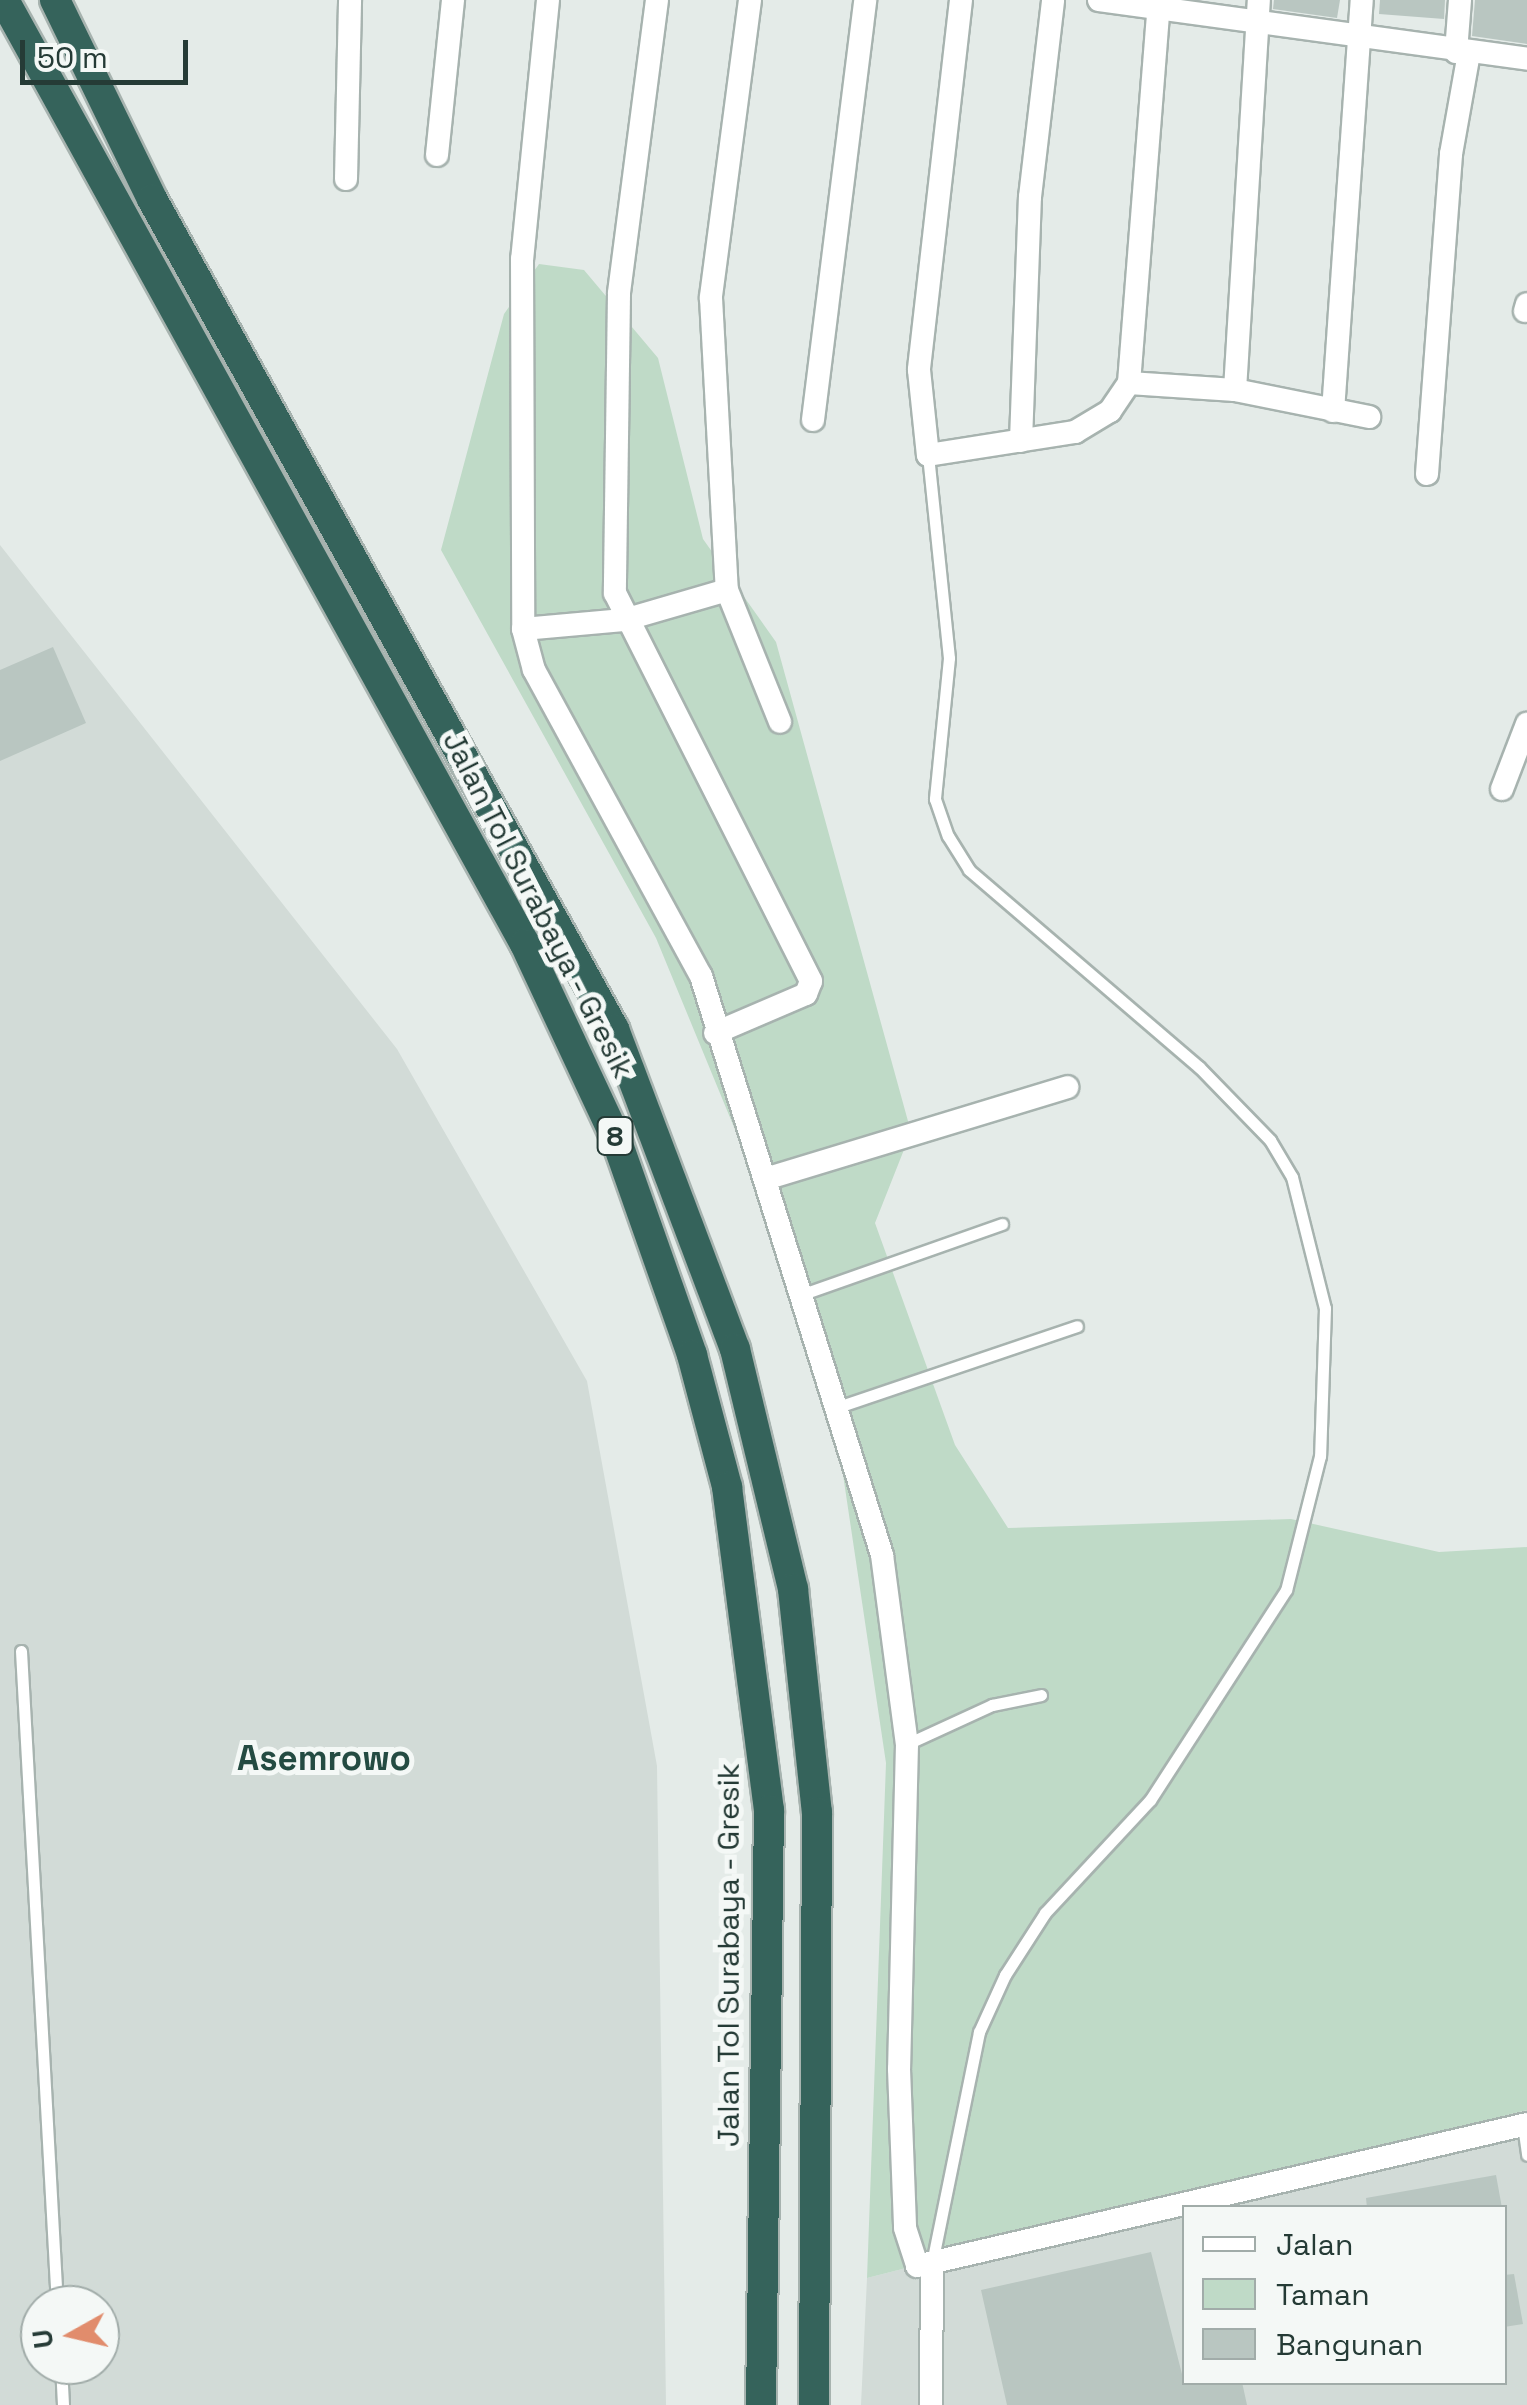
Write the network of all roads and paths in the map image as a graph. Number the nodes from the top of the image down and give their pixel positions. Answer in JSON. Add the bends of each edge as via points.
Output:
{"nodes":[{"id":1,"x":4,"y":0,"type":"edge"},
{"id":2,"x":55,"y":0,"type":"edge"},
{"id":3,"x":350,"y":0,"type":"edge"},
{"id":4,"x":453,"y":0,"type":"edge"},
{"id":5,"x":548,"y":0,"type":"edge"},
{"id":6,"x":657,"y":0,"type":"edge"},
{"id":7,"x":750,"y":0,"type":"edge"},
{"id":8,"x":866,"y":0,"type":"edge"},
{"id":9,"x":961,"y":0,"type":"edge"},
{"id":10,"x":1053,"y":0,"type":"edge"},
{"id":11,"x":1099,"y":0,"type":"edge"},
{"id":12,"x":1362,"y":0,"type":"edge"},
{"id":13,"x":1460,"y":0,"type":"edge"},
{"id":14,"x":1159,"y":4,"type":"edge"},
{"id":15,"x":1258,"y":10,"type":"edge"},
{"id":16,"x":1359,"y":36,"type":"junction"},
{"id":17,"x":1462,"y":53,"type":"junction"},
{"id":18,"x":1527,"y":60,"type":"edge"},
{"id":19,"x":436,"y":155,"type":"dead end"},
{"id":20,"x":346,"y":178,"type":"dead end"},
{"id":21,"x":1129,"y":383,"type":"junction"},
{"id":22,"x":1235,"y":390,"type":"junction"},
{"id":23,"x":1333,"y":412,"type":"junction"},
{"id":24,"x":1369,"y":417,"type":"dead end"},
{"id":25,"x":813,"y":420,"type":"dead end"},
{"id":26,"x":1021,"y":442,"type":"junction"},
{"id":27,"x":928,"y":455,"type":"junction"},
{"id":28,"x":1426,"y":474,"type":"dead end"},
{"id":29,"x":727,"y":590,"type":"junction"},
{"id":30,"x":624,"y":620,"type":"junction"},
{"id":31,"x":523,"y":629,"type":"junction"},
{"id":32,"x":780,"y":722,"type":"dead end"},
{"id":33,"x":1527,"y":724,"type":"edge"},
{"id":34,"x":1502,"y":789,"type":"dead end"},
{"id":35,"x":715,"y":1033,"type":"junction"},
{"id":36,"x":1067,"y":1087,"type":"dead end"},
{"id":37,"x":764,"y":1180,"type":"junction"},
{"id":38,"x":1002,"y":1224,"type":"dead end"},
{"id":39,"x":803,"y":1294,"type":"junction"},
{"id":40,"x":1077,"y":1326,"type":"dead end"},
{"id":41,"x":841,"y":1406,"type":"junction"},
{"id":42,"x":21,"y":1652,"type":"dead end"},
{"id":43,"x":1041,"y":1696,"type":"dead end"},
{"id":44,"x":907,"y":1744,"type":"junction"},
{"id":45,"x":1525,"y":2124,"type":"edge"},
{"id":46,"x":1527,"y":2155,"type":"edge"},
{"id":47,"x":1191,"y":2205,"type":"edge"},
{"id":48,"x":1182,"y":2207,"type":"edge"},
{"id":49,"x":932,"y":2268,"type":"junction"},
{"id":50,"x":57,"y":2285,"type":"edge"},
{"id":51,"x":761,"y":2405,"type":"edge"},
{"id":52,"x":814,"y":2405,"type":"edge"},
{"id":53,"x":931,"y":2405,"type":"edge"}],
"edges":[{"from":1,"to":51,"type":"highway","name":"Jalan Tol Surabaya - Gresik","number":"8","via":[[525,944],[615,1136],[681,1322],[727,1487],[769,1810]]},
{"from":2,"to":52,"type":"highway","name":"Jalan Tol Surabaya - Gresik","number":"8","via":[[152,199],[614,1029],[735,1349],[793,1589],[816,1812]]},
{"from":3,"to":20,"type":"street"},
{"from":4,"to":19,"type":"street"},
{"from":5,"to":31,"type":"street","via":[[522,258]]},
{"from":6,"to":30,"type":"street","via":[[620,294],[615,592]]},
{"from":7,"to":29,"type":"street","via":[[711,298]]},
{"from":8,"to":25,"type":"street"},
{"from":9,"to":27,"type":"street","via":[[919,370]]},
{"from":10,"to":26,"type":"street","via":[[1030,197]]},
{"from":11,"to":14,"type":"street"},
{"from":12,"to":16,"type":"street"},
{"from":13,"to":17,"type":"street"},
{"from":14,"to":15,"type":"street"},
{"from":14,"to":21,"type":"street"},
{"from":15,"to":16,"type":"street"},
{"from":15,"to":22,"type":"street"},
{"from":16,"to":17,"type":"street"},
{"from":16,"to":23,"type":"street"},
{"from":17,"to":18,"type":"street"},
{"from":17,"to":28,"type":"street"},
{"from":21,"to":22,"type":"street"},
{"from":21,"to":26,"type":"street","via":[[1110,410],[1075,432]]},
{"from":22,"to":23,"type":"street"},
{"from":23,"to":24,"type":"street"},
{"from":26,"to":27,"type":"street"},
{"from":27,"to":49,"type":"lane","via":[[949,658],[934,799],[948,836],[983,883],[1200,1067],[1270,1140],[1292,1177],[1325,1308],[1320,1456],[1286,1590],[1150,1800],[1045,1913],[1005,1976],[979,2032]]},
{"from":29,"to":30,"type":"street"},
{"from":29,"to":32,"type":"street"},
{"from":30,"to":31,"type":"street"},
{"from":30,"to":35,"type":"street","via":[[807,964],[806,994]]},
{"from":31,"to":35,"type":"street","via":[[534,670],[701,976]]},
{"from":33,"to":34,"type":"street"},
{"from":35,"to":37,"type":"street"},
{"from":36,"to":37,"type":"street"},
{"from":37,"to":39,"type":"street"},
{"from":38,"to":39,"type":"lane"},
{"from":39,"to":41,"type":"street"},
{"from":40,"to":41,"type":"lane"},
{"from":41,"to":44,"type":"street","via":[[882,1555]]},
{"from":42,"to":50,"type":"lane"},
{"from":43,"to":44,"type":"lane","via":[[992,1705]]},
{"from":44,"to":49,"type":"street","via":[[905,2228],[917,2266]]},
{"from":45,"to":46,"type":"lane"},
{"from":45,"to":47,"type":"street"},
{"from":48,"to":49,"type":"street"},
{"from":49,"to":53,"type":"street"}]}
